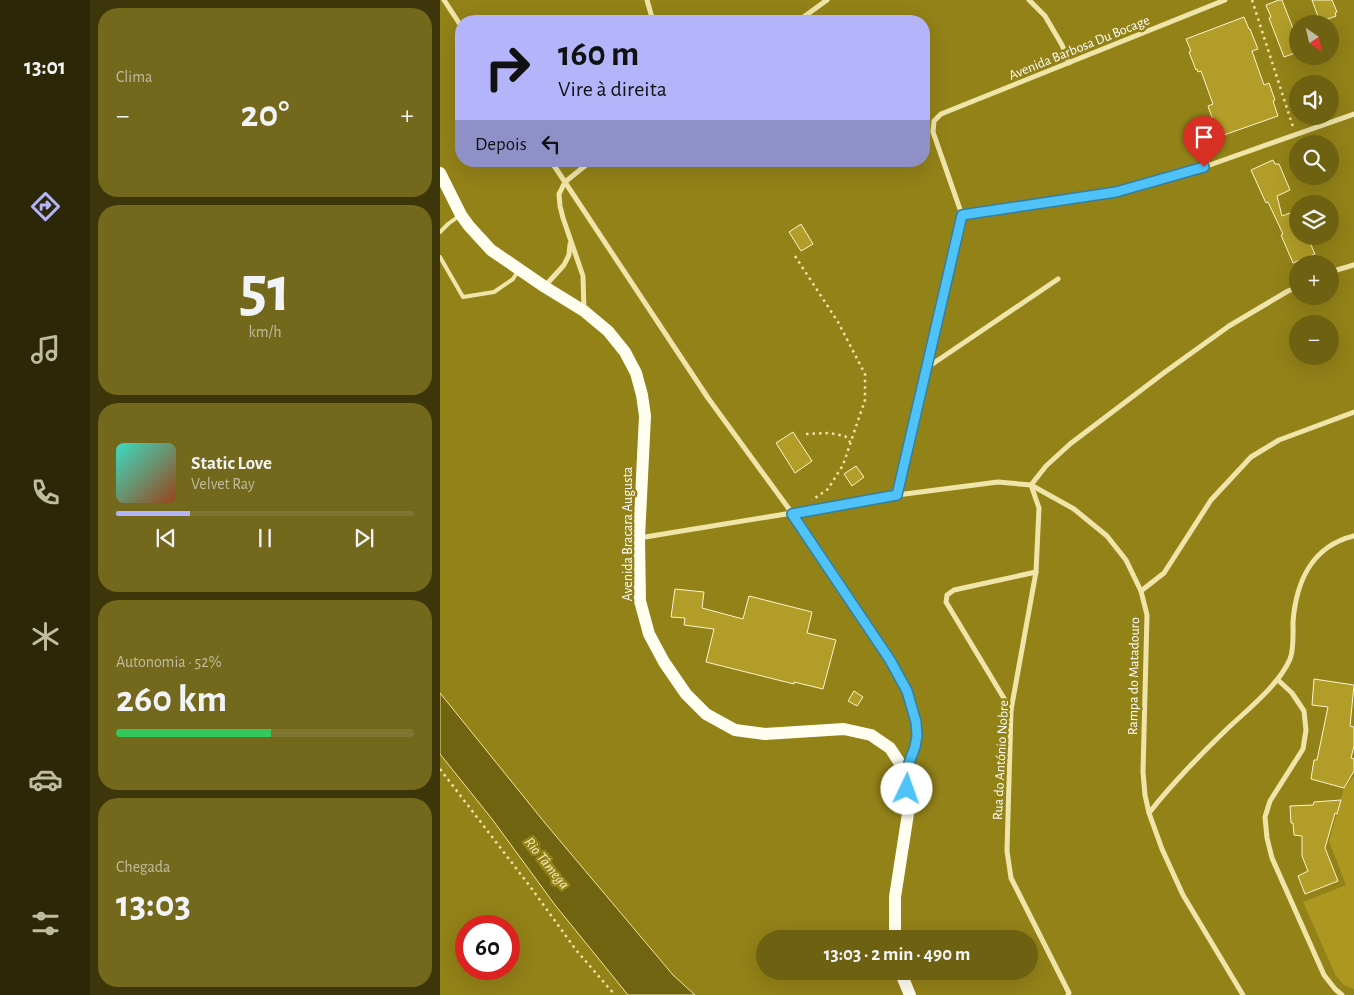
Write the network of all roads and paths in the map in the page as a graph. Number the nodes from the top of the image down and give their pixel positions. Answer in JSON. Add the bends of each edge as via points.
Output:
{"nodes":[{"id":1,"x":444,"y":0,"type":"edge"},
{"id":2,"x":647,"y":0,"type":"edge"},
{"id":3,"x":827,"y":0,"type":"edge"},
{"id":4,"x":1029,"y":0,"type":"edge"},
{"id":5,"x":1225,"y":0,"type":"edge"},
{"id":6,"x":1252,"y":0,"type":"edge"},
{"id":7,"x":652,"y":15,"type":"edge"},
{"id":8,"x":806,"y":15,"type":"edge"},
{"id":9,"x":455,"y":17,"type":"edge"},
{"id":10,"x":1069,"y":63,"type":"junction"},
{"id":11,"x":1354,"y":114,"type":"edge"},
{"id":12,"x":1295,"y":134,"type":"junction"},
{"id":13,"x":555,"y":167,"type":"edge"},
{"id":14,"x":583,"y":167,"type":"edge"},
{"id":15,"x":440,"y":173,"type":"edge"},
{"id":16,"x":564,"y":182,"type":"junction"},
{"id":17,"x":462,"y":215,"type":"junction"},
{"id":18,"x":962,"y":215,"type":"junction"},
{"id":19,"x":440,"y":232,"type":"edge"},
{"id":20,"x":571,"y":240,"type":"junction"},
{"id":21,"x":795,"y":256,"type":"dead end"},
{"id":22,"x":440,"y":257,"type":"edge"},
{"id":23,"x":1354,"y":265,"type":"edge"},
{"id":24,"x":519,"y":269,"type":"junction"},
{"id":25,"x":1339,"y":269,"type":"edge"},
{"id":26,"x":1058,"y":279,"type":"dead end"},
{"id":27,"x":545,"y":287,"type":"junction"},
{"id":28,"x":1289,"y":291,"type":"edge"},
{"id":29,"x":584,"y":311,"type":"junction"},
{"id":30,"x":928,"y":367,"type":"junction"},
{"id":31,"x":1354,"y":412,"type":"edge"},
{"id":32,"x":806,"y":434,"type":"dead end"},
{"id":33,"x":850,"y":442,"type":"junction"},
{"id":34,"x":1031,"y":485,"type":"junction"},
{"id":35,"x":897,"y":495,"type":"junction"},
{"id":36,"x":792,"y":514,"type":"junction"},
{"id":37,"x":1354,"y":536,"type":"edge"},
{"id":38,"x":640,"y":538,"type":"junction"},
{"id":39,"x":1036,"y":572,"type":"junction"},
{"id":40,"x":1141,"y":591,"type":"junction"},
{"id":41,"x":1278,"y":680,"type":"junction"},
{"id":42,"x":1012,"y":710,"type":"junction"},
{"id":43,"x":440,"y":769,"type":"edge"},
{"id":44,"x":906,"y":771,"type":"junction"},
{"id":45,"x":1149,"y":813,"type":"junction"},
{"id":46,"x":894,"y":930,"type":"edge"},
{"id":47,"x":904,"y":980,"type":"edge"},
{"id":48,"x":614,"y":995,"type":"edge"},
{"id":49,"x":910,"y":995,"type":"edge"},
{"id":50,"x":1068,"y":995,"type":"edge"},
{"id":51,"x":1243,"y":995,"type":"edge"},
{"id":52,"x":1342,"y":995,"type":"edge"}],
"edges":[{"from":1,"to":9,"type":"street"},
{"from":2,"to":7,"type":"street"},
{"from":3,"to":8,"type":"street"},
{"from":4,"to":10,"type":"street","via":[[1045,16]]},
{"from":5,"to":10,"type":"street","name":"Avenida Barbosa Du Bocage"},
{"from":6,"to":12,"type":"path"},
{"from":10,"to":18,"type":"street","name":"Avenida Barbosa Du Bocage","via":[[941,114],[934,121],[933,132]]},
{"from":11,"to":12,"type":"street"},
{"from":12,"to":18,"type":"street","via":[[1204,167],[1116,192]]},
{"from":13,"to":16,"type":"street"},
{"from":14,"to":16,"type":"street"},
{"from":15,"to":17,"type":"main road","name":"Avenida Bracara Augusta"},
{"from":16,"to":20,"type":"street","via":[[559,194],[560,206]]},
{"from":16,"to":36,"type":"street","via":[[712,404]]},
{"from":17,"to":19,"type":"lane"},
{"from":17,"to":24,"type":"main road","name":"Avenida Bracara Augusta","via":[[491,250]]},
{"from":18,"to":30,"type":"street"},
{"from":20,"to":27,"type":"street","via":[[569,256]]},
{"from":20,"to":29,"type":"street","via":[[583,276]]},
{"from":21,"to":33,"type":"path","via":[[838,322],[865,374],[865,400]]},
{"from":22,"to":24,"type":"lane","via":[[463,297],[494,292],[513,279]]},
{"from":23,"to":25,"type":"street"},
{"from":24,"to":27,"type":"main road","name":"Avenida Bracara Augusta"},
{"from":26,"to":30,"type":"street"},
{"from":27,"to":29,"type":"main road","name":"Avenida Bracara Augusta"},
{"from":28,"to":34,"type":"street","via":[[1229,326],[1165,372],[1070,444]]},
{"from":29,"to":38,"type":"main road","name":"Avenida Bracara Augusta","via":[[608,331],[624,352],[636,374],[642,395],[645,416]]},
{"from":30,"to":35,"type":"street"},
{"from":31,"to":40,"type":"street","via":[[1279,440],[1251,457],[1210,500],[1164,573]]},
{"from":32,"to":33,"type":"path","via":[[829,432],[845,436]]},
{"from":33,"to":36,"type":"path","via":[[843,465],[828,489]]},
{"from":34,"to":35,"type":"street","name":"Rampa do Matadouro","via":[[998,482]]},
{"from":34,"to":39,"type":"street","name":"Rua do António Nobre","via":[[1038,508]]},
{"from":34,"to":40,"type":"street","name":"Rampa do Matadouro","via":[[1074,509],[1107,536],[1126,560]]},
{"from":35,"to":36,"type":"street","name":"Rampa do Matadouro"},
{"from":36,"to":38,"type":"street","name":"Rampa do Matadouro"},
{"from":36,"to":44,"type":"street","via":[[890,660],[907,691],[917,736]]},
{"from":37,"to":41,"type":"street","via":[[1325,548],[1309,566],[1294,606],[1291,658]]},
{"from":38,"to":44,"type":"main road","name":"Avenida Bracara Augusta","via":[[640,601],[649,634],[686,694],[706,714],[735,730],[765,734],[844,729],[871,735],[890,748]]},
{"from":39,"to":42,"type":"street","name":"Rua do António Nobre"},
{"from":39,"to":42,"type":"street","via":[[954,590],[947,595],[946,602]]},
{"from":40,"to":45,"type":"street","name":"Rampa do Matadouro","via":[[1147,615],[1143,772]]},
{"from":41,"to":45,"type":"street","via":[[1188,766]]},
{"from":41,"to":52,"type":"street","via":[[1304,711],[1306,730],[1303,749],[1270,801],[1265,817],[1267,838],[1272,858],[1324,975]]},
{"from":42,"to":50,"type":"street","name":"Rua do António Nobre","via":[[1007,851],[1011,878]]},
{"from":43,"to":48,"type":"path","via":[[576,950]]},
{"from":44,"to":46,"type":"main road","via":[[909,807],[895,898]]},
{"from":45,"to":51,"type":"street","name":"Rampa do Matadouro","via":[[1183,895]]},
{"from":47,"to":49,"type":"main road"}]}
